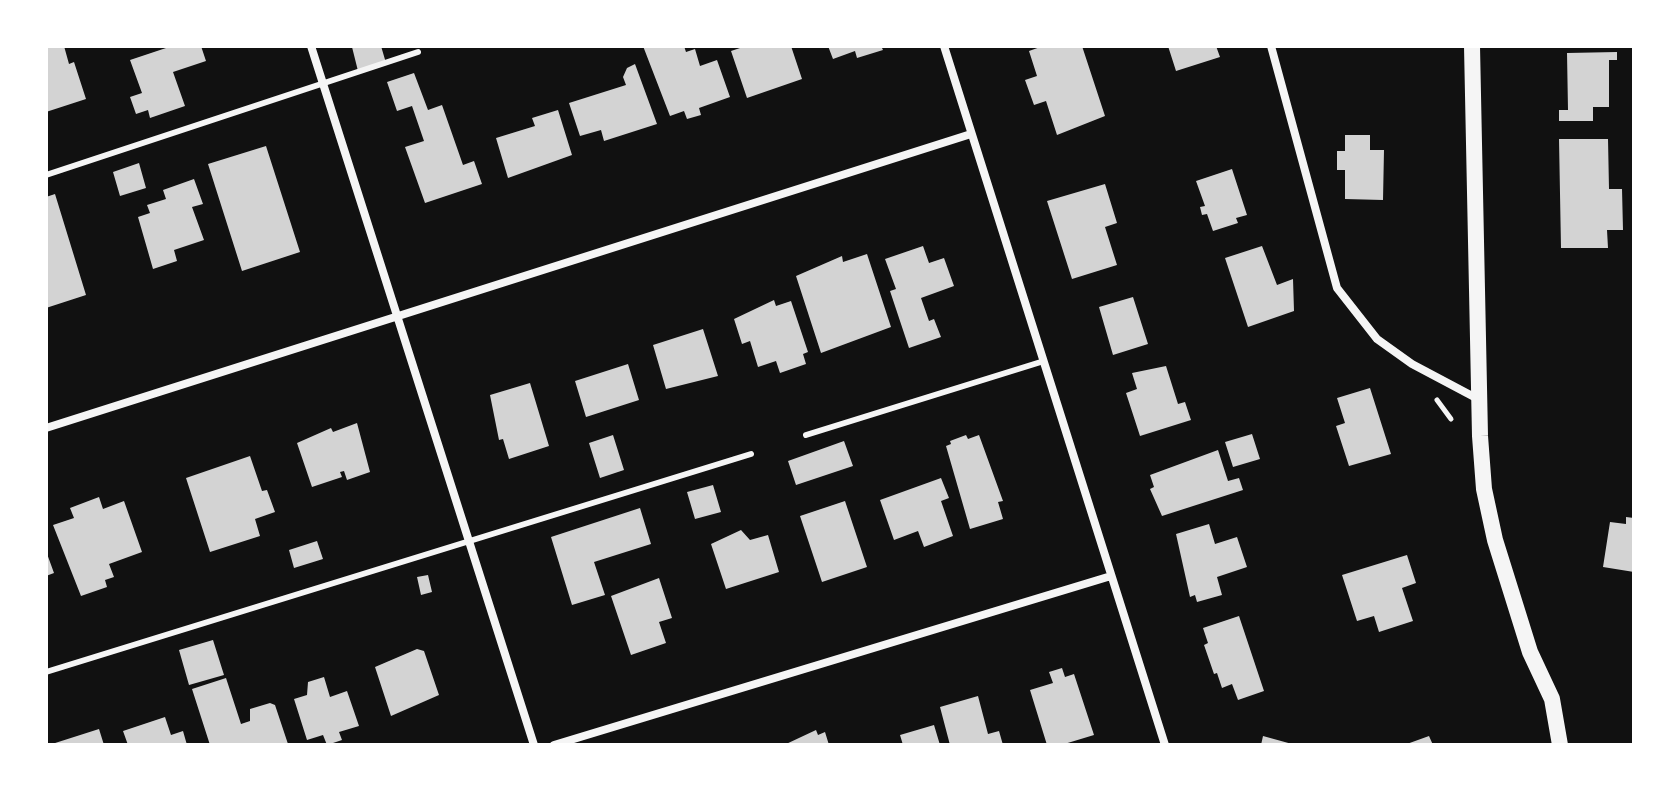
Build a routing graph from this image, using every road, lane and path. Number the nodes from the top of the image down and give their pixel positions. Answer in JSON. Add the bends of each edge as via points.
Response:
{"nodes":[{"id":1,"x":311,"y":46,"type":"edge"},
{"id":2,"x":944,"y":46,"type":"edge"},
{"id":3,"x":1271,"y":46,"type":"edge"},
{"id":4,"x":1472,"y":46,"type":"edge"},
{"id":5,"x":418,"y":52,"type":"dead end"},
{"id":6,"x":323,"y":85,"type":"junction"},
{"id":7,"x":971,"y":134,"type":"junction"},
{"id":8,"x":46,"y":175,"type":"edge"},
{"id":9,"x":397,"y":314,"type":"junction"},
{"id":10,"x":1044,"y":361,"type":"junction"},
{"id":11,"x":1482,"y":401,"type":"junction"},
{"id":12,"x":46,"y":428,"type":"edge"},
{"id":13,"x":806,"y":435,"type":"dead end"},
{"id":14,"x":751,"y":454,"type":"dead end"},
{"id":15,"x":468,"y":538,"type":"junction"},
{"id":16,"x":1111,"y":576,"type":"junction"},
{"id":17,"x":46,"y":672,"type":"edge"},
{"id":18,"x":534,"y":745,"type":"edge"},
{"id":19,"x":554,"y":745,"type":"edge"},
{"id":20,"x":1165,"y":745,"type":"edge"},
{"id":21,"x":1560,"y":745,"type":"edge"}],
"edges":[{"from":1,"to":6,"type":"street"},
{"from":2,"to":7,"type":"street"},
{"from":3,"to":11,"type":"street","via":[[1337,288],[1377,339]]},
{"from":4,"to":11,"type":"main road"},
{"from":5,"to":6,"type":"lane"},
{"from":6,"to":8,"type":"lane"},
{"from":6,"to":9,"type":"street"},
{"from":7,"to":9,"type":"street"},
{"from":7,"to":10,"type":"street"},
{"from":9,"to":12,"type":"street"},
{"from":9,"to":15,"type":"street"},
{"from":10,"to":13,"type":"lane"},
{"from":10,"to":16,"type":"street"},
{"from":11,"to":21,"type":"main road","via":[[1484,489],[1495,540],[1530,652],[1552,699]]},
{"from":14,"to":15,"type":"lane"},
{"from":15,"to":17,"type":"lane"},
{"from":15,"to":18,"type":"street"},
{"from":16,"to":19,"type":"street"},
{"from":16,"to":20,"type":"street"}]}
